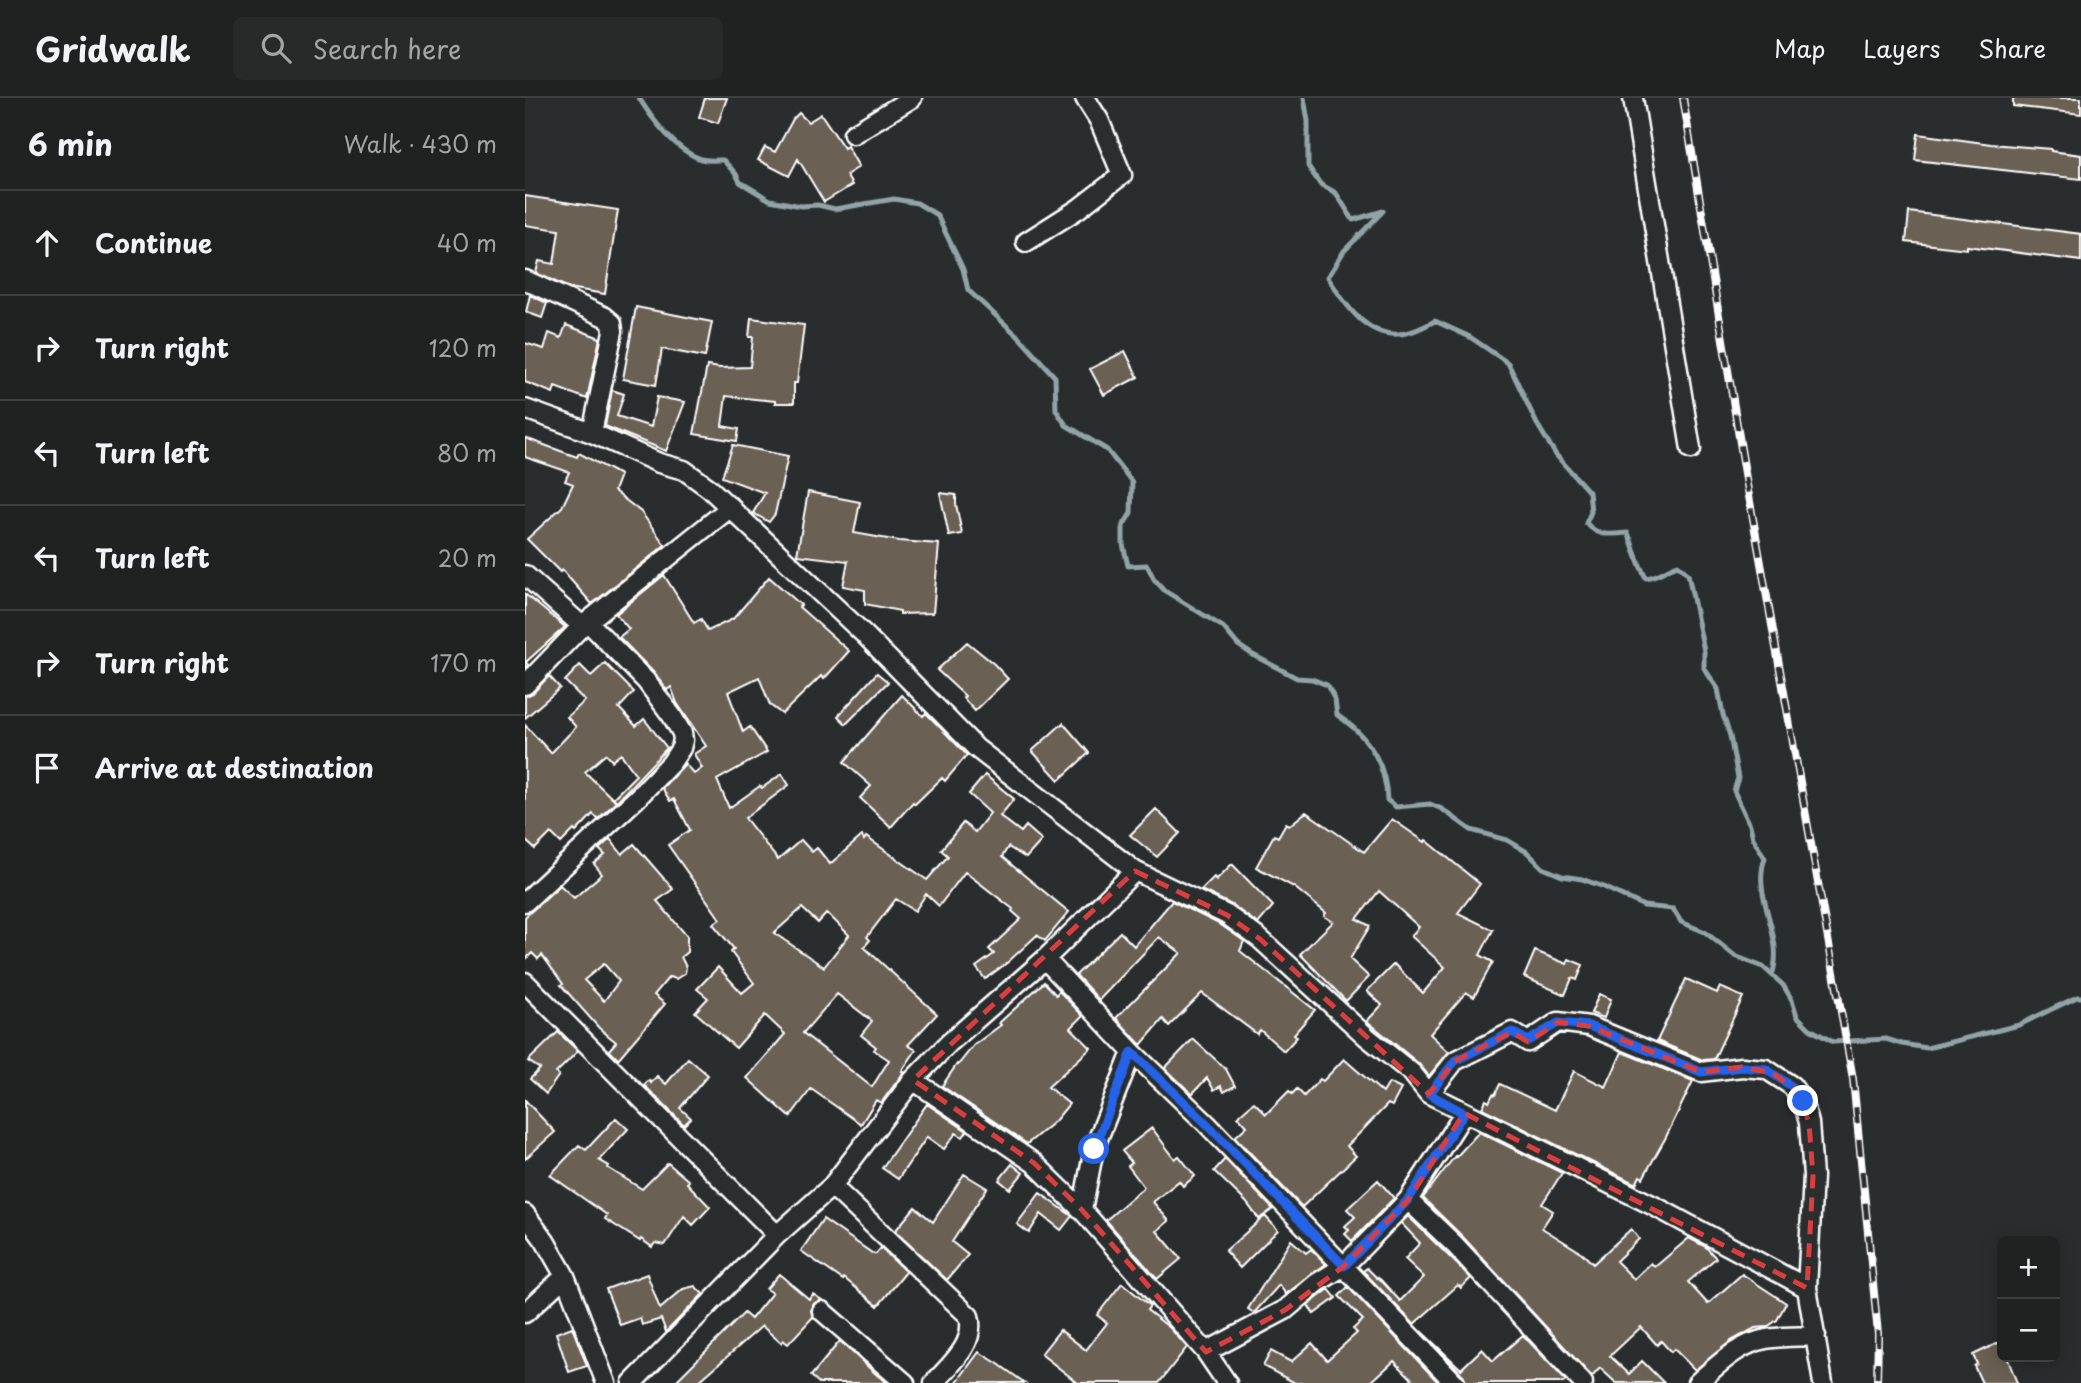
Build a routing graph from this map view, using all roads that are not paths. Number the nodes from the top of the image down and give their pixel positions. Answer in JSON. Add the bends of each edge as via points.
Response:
{"nodes":[{"id":1,"x":912,"y":98,"type":"edge"},
{"id":2,"x":1085,"y":98,"type":"edge"},
{"id":3,"x":1633,"y":98,"type":"edge"},
{"id":4,"x":853,"y":134,"type":"dead end"},
{"id":5,"x":1026,"y":242,"type":"dead end"},
{"id":6,"x":525,"y":280,"type":"edge"},
{"id":7,"x":525,"y":409,"type":"edge"},
{"id":8,"x":591,"y":433,"type":"junction"},
{"id":9,"x":1691,"y":449,"type":"dead end"},
{"id":10,"x":731,"y":507,"type":"junction"},
{"id":11,"x":525,"y":575,"type":"edge"},
{"id":12,"x":585,"y":624,"type":"junction"},
{"id":13,"x":525,"y":685,"type":"edge"},
{"id":14,"x":1135,"y":871,"type":"junction"},
{"id":15,"x":525,"y":902,"type":"edge"},
{"id":16,"x":1045,"y":959,"type":"junction"},
{"id":17,"x":525,"y":982,"type":"edge"},
{"id":18,"x":1132,"y":1052,"type":"junction"},
{"id":19,"x":913,"y":1080,"type":"junction"},
{"id":20,"x":1429,"y":1094,"type":"junction"},
{"id":21,"x":1464,"y":1113,"type":"junction"},
{"id":22,"x":832,"y":1186,"type":"junction"},
{"id":23,"x":1408,"y":1200,"type":"junction"},
{"id":24,"x":1082,"y":1210,"type":"junction"},
{"id":25,"x":525,"y":1214,"type":"edge"},
{"id":26,"x":777,"y":1235,"type":"junction"},
{"id":27,"x":1344,"y":1266,"type":"junction"},
{"id":28,"x":565,"y":1276,"type":"junction"},
{"id":29,"x":1807,"y":1288,"type":"junction"},
{"id":30,"x":822,"y":1311,"type":"dead end"},
{"id":31,"x":525,"y":1313,"type":"edge"},
{"id":32,"x":1816,"y":1336,"type":"junction"},
{"id":33,"x":1206,"y":1352,"type":"junction"},
{"id":34,"x":606,"y":1383,"type":"edge"},
{"id":35,"x":632,"y":1383,"type":"edge"},
{"id":36,"x":905,"y":1383,"type":"edge"},
{"id":37,"x":934,"y":1383,"type":"edge"},
{"id":38,"x":1227,"y":1383,"type":"edge"},
{"id":39,"x":1455,"y":1383,"type":"edge"},
{"id":40,"x":1583,"y":1383,"type":"edge"},
{"id":41,"x":1697,"y":1383,"type":"edge"},
{"id":42,"x":1823,"y":1383,"type":"edge"}],
"edges":[{"from":1,"to":4,"type":"street"},
{"from":2,"to":5,"type":"street","via":[[1122,175]]},
{"from":3,"to":9,"type":"street"},
{"from":6,"to":8,"type":"street","via":[[611,323]]},
{"from":7,"to":8,"type":"street"},
{"from":8,"to":10,"type":"street","via":[[684,470]]},
{"from":10,"to":12,"type":"street"},
{"from":10,"to":14,"type":"street","via":[[977,748]]},
{"from":11,"to":12,"type":"street"},
{"from":12,"to":13,"type":"street"},
{"from":12,"to":15,"type":"street","via":[[646,681],[683,740],[671,763],[637,799]]},
{"from":14,"to":16,"type":"street"},
{"from":14,"to":20,"type":"street","via":[[1227,915],[1260,939],[1412,1073]]},
{"from":16,"to":18,"type":"street"},
{"from":16,"to":19,"type":"street"},
{"from":17,"to":26,"type":"street"},
{"from":18,"to":24,"type":"street","via":[[1094,1149]]},
{"from":18,"to":27,"type":"street"},
{"from":19,"to":22,"type":"street"},
{"from":19,"to":24,"type":"street","via":[[1034,1163]]},
{"from":20,"to":21,"type":"street"},
{"from":20,"to":29,"type":"street","via":[[1455,1061],[1512,1032],[1528,1041],[1558,1023],[1589,1026],[1701,1072],[1766,1069],[1798,1093],[1809,1124],[1813,1176]]},
{"from":21,"to":23,"type":"street"},
{"from":21,"to":29,"type":"street","via":[[1656,1207]]},
{"from":22,"to":26,"type":"street"},
{"from":22,"to":37,"type":"street","via":[[969,1316],[967,1343]]},
{"from":23,"to":27,"type":"street"},
{"from":23,"to":40,"type":"street"},
{"from":24,"to":33,"type":"street"},
{"from":25,"to":28,"type":"street"},
{"from":26,"to":35,"type":"street"},
{"from":27,"to":33,"type":"street","via":[[1285,1310]]},
{"from":27,"to":39,"type":"street"},
{"from":28,"to":31,"type":"street"},
{"from":28,"to":34,"type":"street"},
{"from":29,"to":32,"type":"street"},
{"from":30,"to":36,"type":"street"},
{"from":32,"to":41,"type":"street","via":[[1748,1344]]},
{"from":32,"to":42,"type":"street"},
{"from":33,"to":38,"type":"street"}]}
